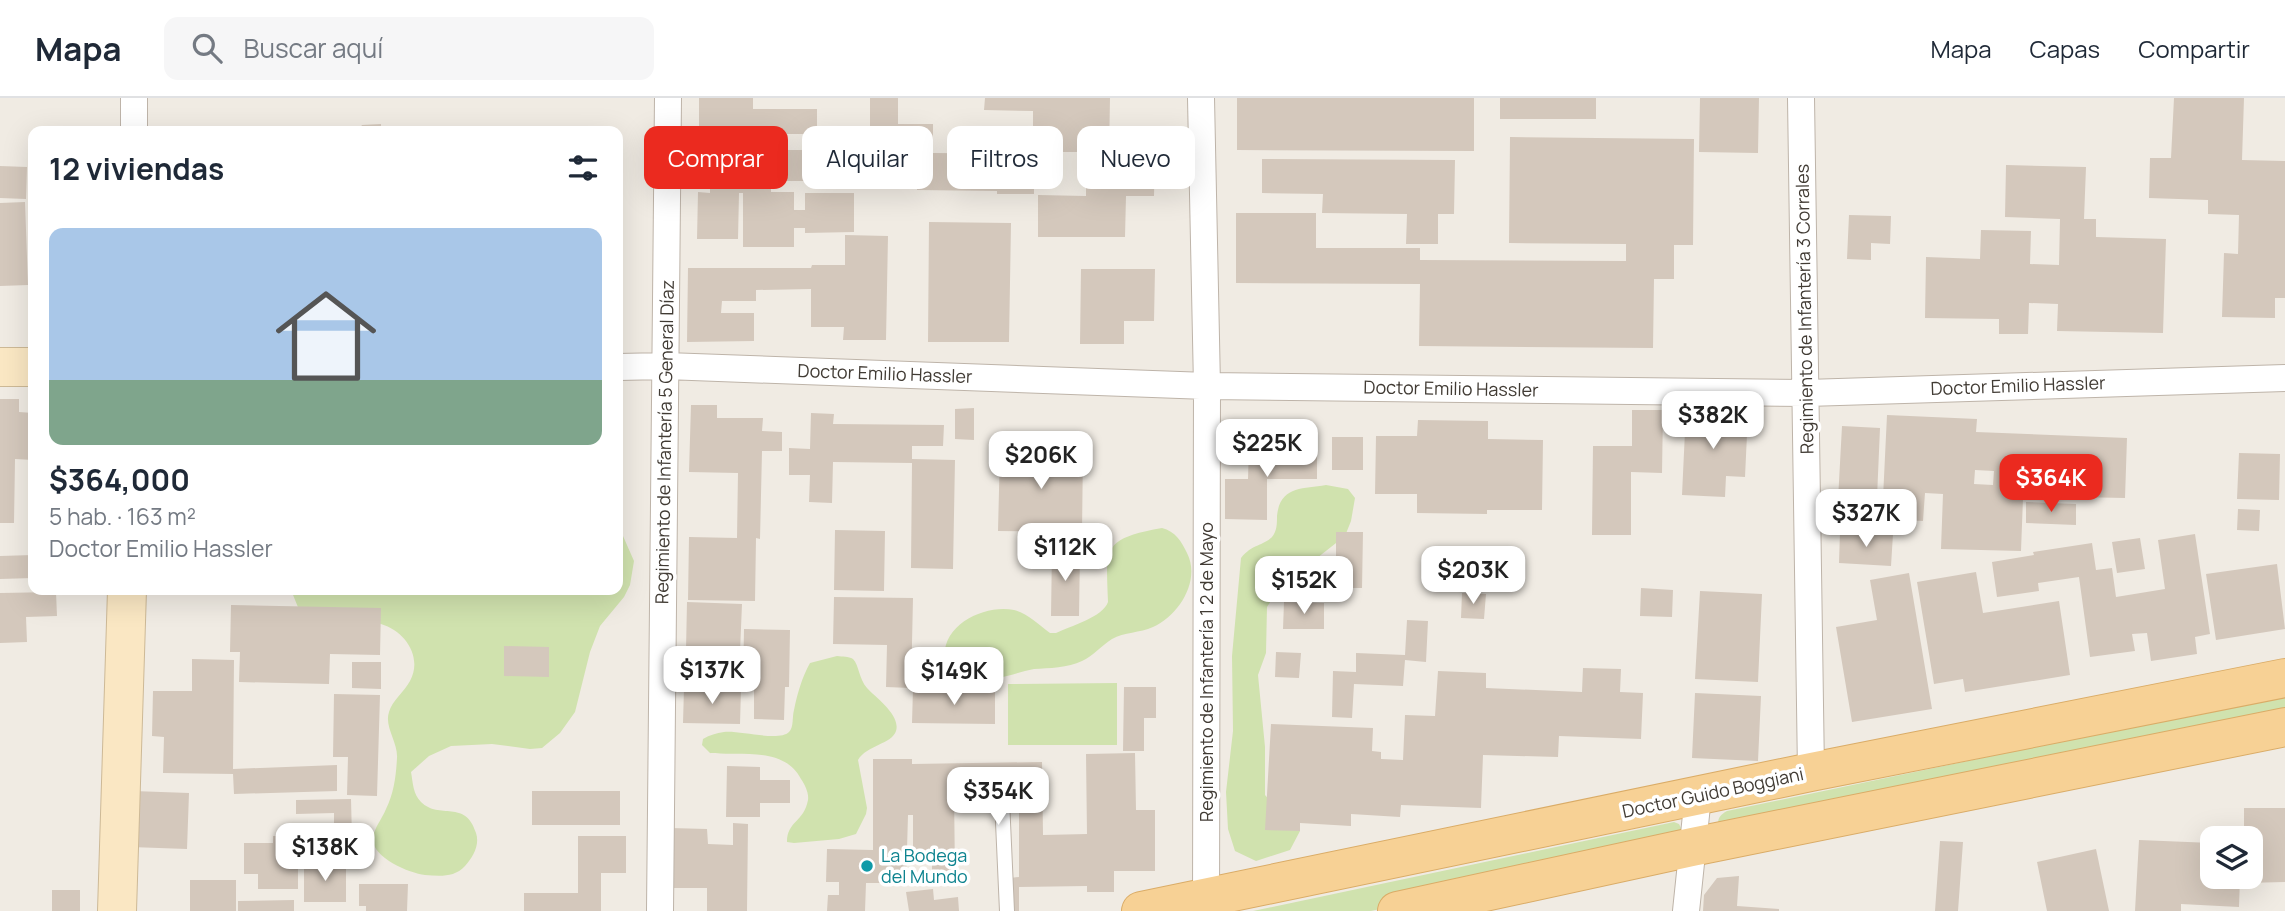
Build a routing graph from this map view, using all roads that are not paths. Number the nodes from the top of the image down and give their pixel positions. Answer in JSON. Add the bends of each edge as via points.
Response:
{"nodes":[{"id":1,"x":134,"y":98,"type":"edge"},
{"id":2,"x":668,"y":98,"type":"edge"},
{"id":3,"x":1201,"y":98,"type":"edge"},
{"id":4,"x":1801,"y":98,"type":"edge"},
{"id":5,"x":134,"y":126,"type":"edge"},
{"id":6,"x":623,"y":366,"type":"edge"},
{"id":7,"x":666,"y":366,"type":"junction"},
{"id":8,"x":0,"y":367,"type":"edge"},
{"id":9,"x":28,"y":367,"type":"edge"},
{"id":10,"x":2285,"y":379,"type":"edge"},
{"id":11,"x":1207,"y":386,"type":"junction"},
{"id":12,"x":1807,"y":393,"type":"junction"},
{"id":13,"x":127,"y":595,"type":"edge"},
{"id":14,"x":2285,"y":678,"type":"edge"},
{"id":15,"x":2285,"y":727,"type":"edge"},
{"id":16,"x":1811,"y":772,"type":"junction"},
{"id":17,"x":1698,"y":796,"type":"junction"},
{"id":18,"x":1002,"y":800,"type":"dead end"},
{"id":19,"x":1692,"y":847,"type":"junction"},
{"id":20,"x":1206,"y":904,"type":"edge"},
{"id":21,"x":117,"y":911,"type":"edge"},
{"id":22,"x":660,"y":911,"type":"edge"},
{"id":23,"x":1007,"y":911,"type":"edge"},
{"id":24,"x":1141,"y":911,"type":"edge"},
{"id":25,"x":1396,"y":911,"type":"edge"},
{"id":26,"x":1686,"y":911,"type":"edge"}],
"edges":[{"from":1,"to":5,"type":"street"},
{"from":2,"to":7,"type":"street","name":"Regimiento de Infantería 5 General Díaz"},
{"from":3,"to":11,"type":"street","name":"Regimiento de Infantería 1 2 de Mayo"},
{"from":4,"to":12,"type":"street","name":"Regimiento de Infantería 3 Corrales"},
{"from":6,"to":7,"type":"street","name":"Doctor Emilio Hassler"},
{"from":7,"to":11,"type":"street","name":"Doctor Emilio Hassler"},
{"from":7,"to":22,"type":"street","name":"Regimiento de Infantería 5 General Díaz"},
{"from":8,"to":9,"type":"street"},
{"from":10,"to":12,"type":"street","name":"Doctor Emilio Hassler"},
{"from":11,"to":12,"type":"street","name":"Doctor Emilio Hassler"},
{"from":11,"to":20,"type":"street","name":"Regimiento de Infantería 1 2 de Mayo"},
{"from":12,"to":16,"type":"street","name":"Regimiento de Infantería 3 Corrales"},
{"from":13,"to":21,"type":"street"},
{"from":14,"to":16,"type":"main road","name":"Doctor Guido Boggiani"},
{"from":15,"to":19,"type":"main road"},
{"from":16,"to":17,"type":"main road","name":"Doctor Guido Boggiani"},
{"from":17,"to":19,"type":"street"},
{"from":17,"to":20,"type":"main road","name":"Doctor Guido Boggiani"},
{"from":18,"to":23,"type":"lane"},
{"from":19,"to":25,"type":"main road"},
{"from":19,"to":26,"type":"street"},
{"from":20,"to":24,"type":"main road","name":"Doctor Guido Boggiani"}]}
